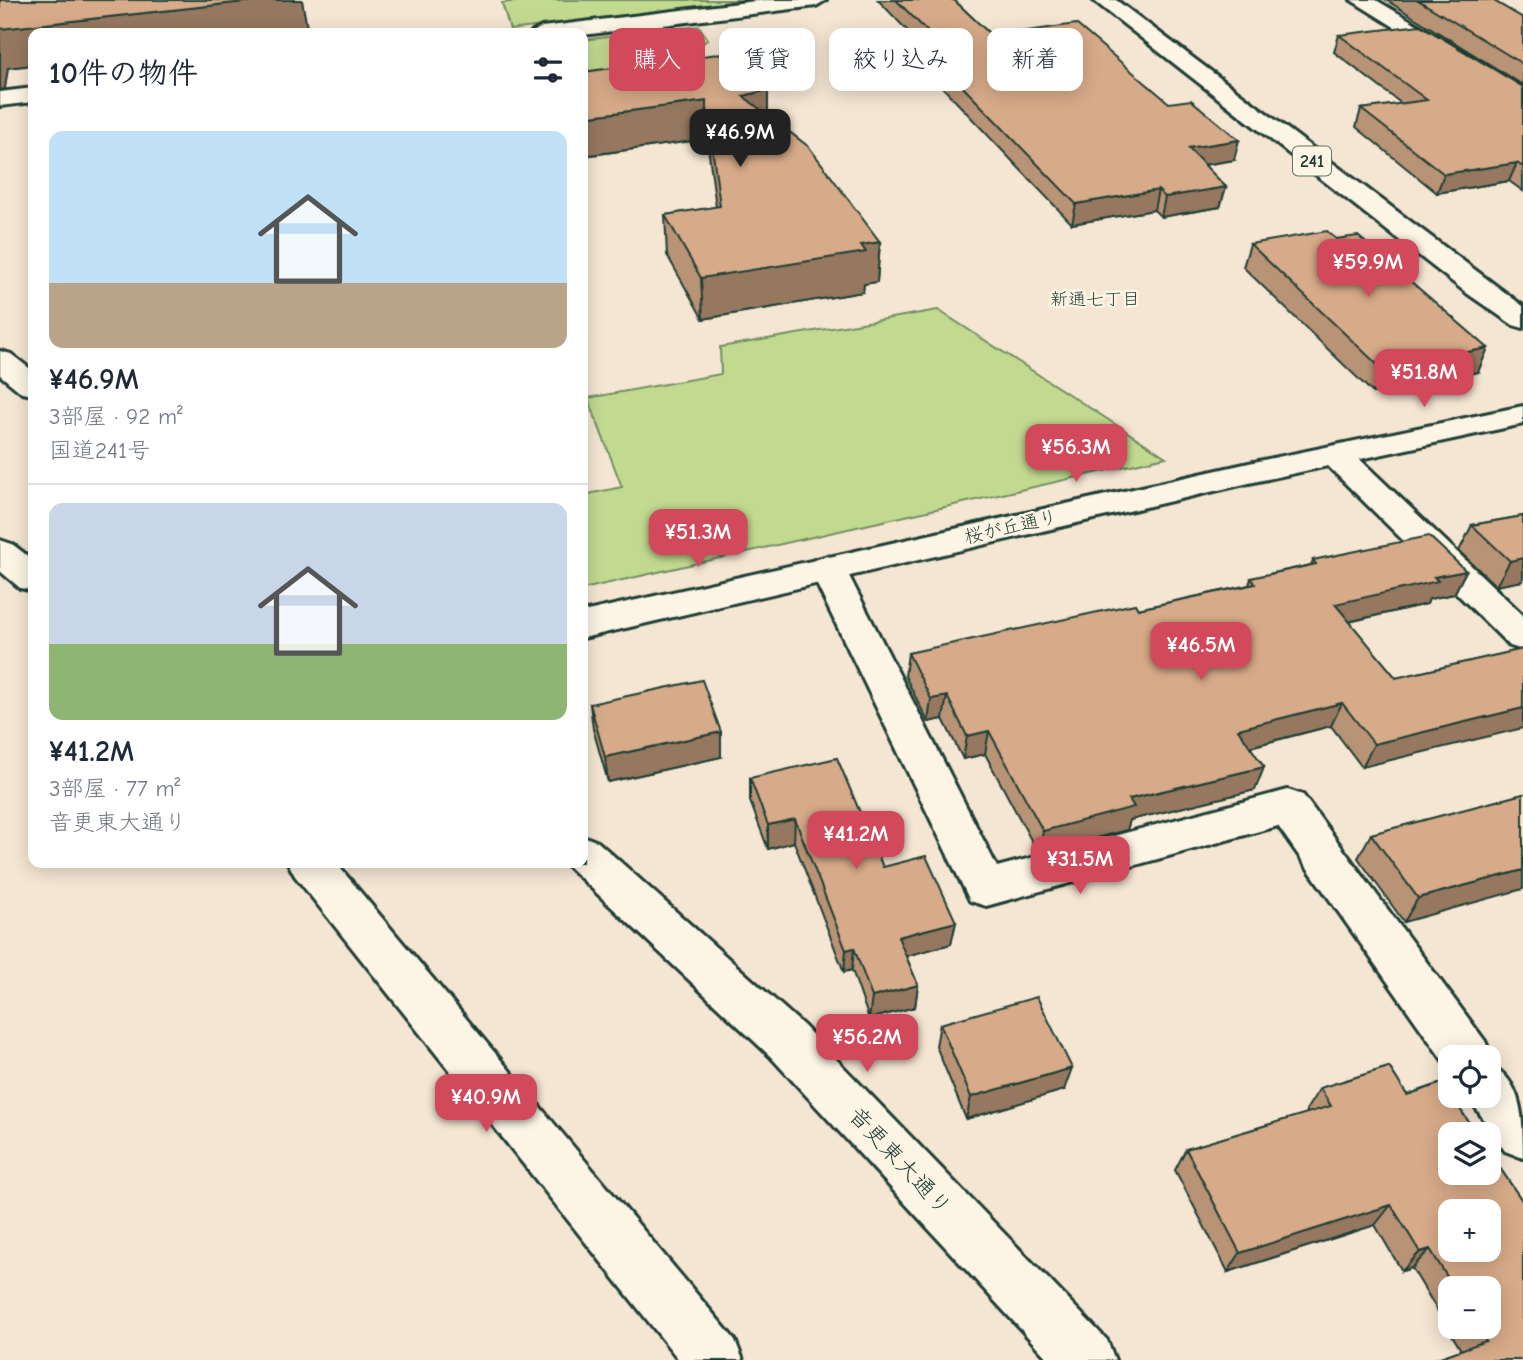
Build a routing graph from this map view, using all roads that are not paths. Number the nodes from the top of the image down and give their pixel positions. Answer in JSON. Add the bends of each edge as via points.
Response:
{"nodes":[{"id":1,"x":816,"y":0,"type":"edge"},
{"id":2,"x":1103,"y":0,"type":"edge"},
{"id":3,"x":1361,"y":0,"type":"edge"},
{"id":4,"x":584,"y":28,"type":"edge"},
{"id":5,"x":28,"y":96,"type":"edge"},
{"id":6,"x":1523,"y":97,"type":"edge"},
{"id":7,"x":0,"y":99,"type":"edge"},
{"id":8,"x":1523,"y":319,"type":"edge"},
{"id":9,"x":0,"y":360,"type":"edge"},
{"id":10,"x":28,"y":382,"type":"edge"},
{"id":11,"x":1523,"y":415,"type":"edge"},
{"id":12,"x":1337,"y":456,"type":"junction"},
{"id":13,"x":0,"y":552,"type":"edge"},
{"id":14,"x":827,"y":569,"type":"junction"},
{"id":15,"x":28,"y":575,"type":"edge"},
{"id":16,"x":588,"y":624,"type":"edge"},
{"id":17,"x":1523,"y":636,"type":"edge"},
{"id":18,"x":588,"y":859,"type":"edge"},
{"id":19,"x":314,"y":868,"type":"edge"},
{"id":20,"x":1459,"y":1045,"type":"edge"},
{"id":21,"x":1501,"y":1104,"type":"edge"},
{"id":22,"x":1523,"y":1134,"type":"edge"},
{"id":23,"x":715,"y":1360,"type":"edge"},
{"id":24,"x":1087,"y":1360,"type":"edge"}],
"edges":[{"from":1,"to":4,"type":"main road"},
{"from":2,"to":8,"type":"main road","number":"241"},
{"from":3,"to":6,"type":"main road"},
{"from":5,"to":7,"type":"main road"},
{"from":9,"to":10,"type":"main road"},
{"from":11,"to":12,"type":"main road","name":"桜が丘通り"},
{"from":12,"to":14,"type":"main road","name":"桜が丘通り"},
{"from":12,"to":17,"type":"main road"},
{"from":13,"to":15,"type":"main road"},
{"from":14,"to":16,"type":"main road","name":"桜が丘通り"},
{"from":14,"to":20,"type":"main road","via":[[986,888],[1288,807]]},
{"from":18,"to":24,"type":"main road","name":"音更東大通り","via":[[788,1041]]},
{"from":19,"to":23,"type":"main road"},
{"from":21,"to":22,"type":"main road"}]}
